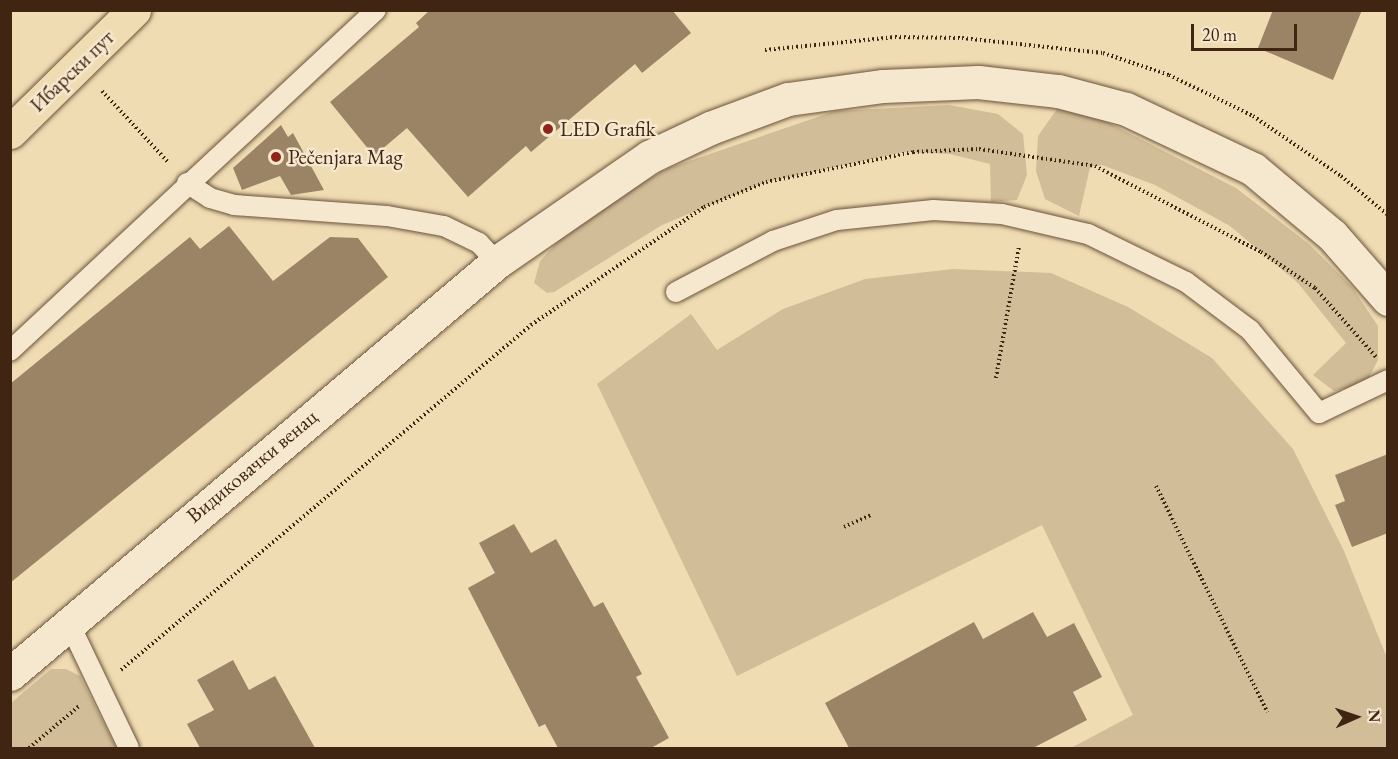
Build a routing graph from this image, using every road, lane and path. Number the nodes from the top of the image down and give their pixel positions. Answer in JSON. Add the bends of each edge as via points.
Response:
{"nodes":[{"id":1,"x":134,"y":10,"type":"edge"},
{"id":2,"x":376,"y":10,"type":"edge"},
{"id":3,"x":78,"y":65,"type":"junction"},
{"id":4,"x":10,"y":132,"type":"edge"},
{"id":5,"x":187,"y":183,"type":"junction"},
{"id":6,"x":1024,"y":218,"type":"junction"},
{"id":7,"x":497,"y":262,"type":"junction"},
{"id":8,"x":676,"y":292,"type":"dead end"},
{"id":9,"x":1388,"y":299,"type":"edge"},
{"id":10,"x":531,"y":325,"type":"dead end"},
{"id":11,"x":10,"y":351,"type":"edge"},
{"id":12,"x":996,"y":378,"type":"dead end"},
{"id":13,"x":1388,"y":380,"type":"edge"},
{"id":14,"x":1156,"y":486,"type":"dead end"},
{"id":15,"x":871,"y":515,"type":"dead end"},
{"id":16,"x":844,"y":527,"type":"dead end"},
{"id":17,"x":70,"y":625,"type":"junction"},
{"id":18,"x":10,"y":674,"type":"edge"},
{"id":19,"x":100,"y":688,"type":"junction"},
{"id":20,"x":1267,"y":712,"type":"dead end"},
{"id":21,"x":29,"y":748,"type":"edge"},
{"id":22,"x":129,"y":748,"type":"edge"}],
"edges":[{"from":1,"to":3,"type":"main road","name":"Ибарски пут"},
{"from":2,"to":5,"type":"lane"},
{"from":3,"to":4,"type":"main road","name":"Ибарски пут"},
{"from":3,"to":5,"type":"path"},
{"from":5,"to":7,"type":"lane","via":[[210,198],[234,205],[387,216],[444,226],[479,243]]},
{"from":5,"to":11,"type":"lane"},
{"from":6,"to":8,"type":"lane","via":[[933,210],[837,220],[773,241]]},
{"from":6,"to":12,"type":"path"},
{"from":6,"to":13,"type":"lane","via":[[1088,234],[1186,282],[1250,330],[1319,413]]},
{"from":7,"to":9,"type":"street","name":"Видиковачки венац","via":[[649,157],[753,111],[831,92],[978,82],[1058,91],[1115,106],[1211,146],[1295,201]]},
{"from":7,"to":17,"type":"street","name":"Видиковачки венац","via":[[215,496]]},
{"from":10,"to":19,"type":"path"},
{"from":14,"to":20,"type":"path"},
{"from":15,"to":16,"type":"path"},
{"from":17,"to":18,"type":"street","name":"Видиковачки венац"},
{"from":17,"to":19,"type":"lane"},
{"from":19,"to":21,"type":"path"},
{"from":19,"to":22,"type":"lane"}]}
